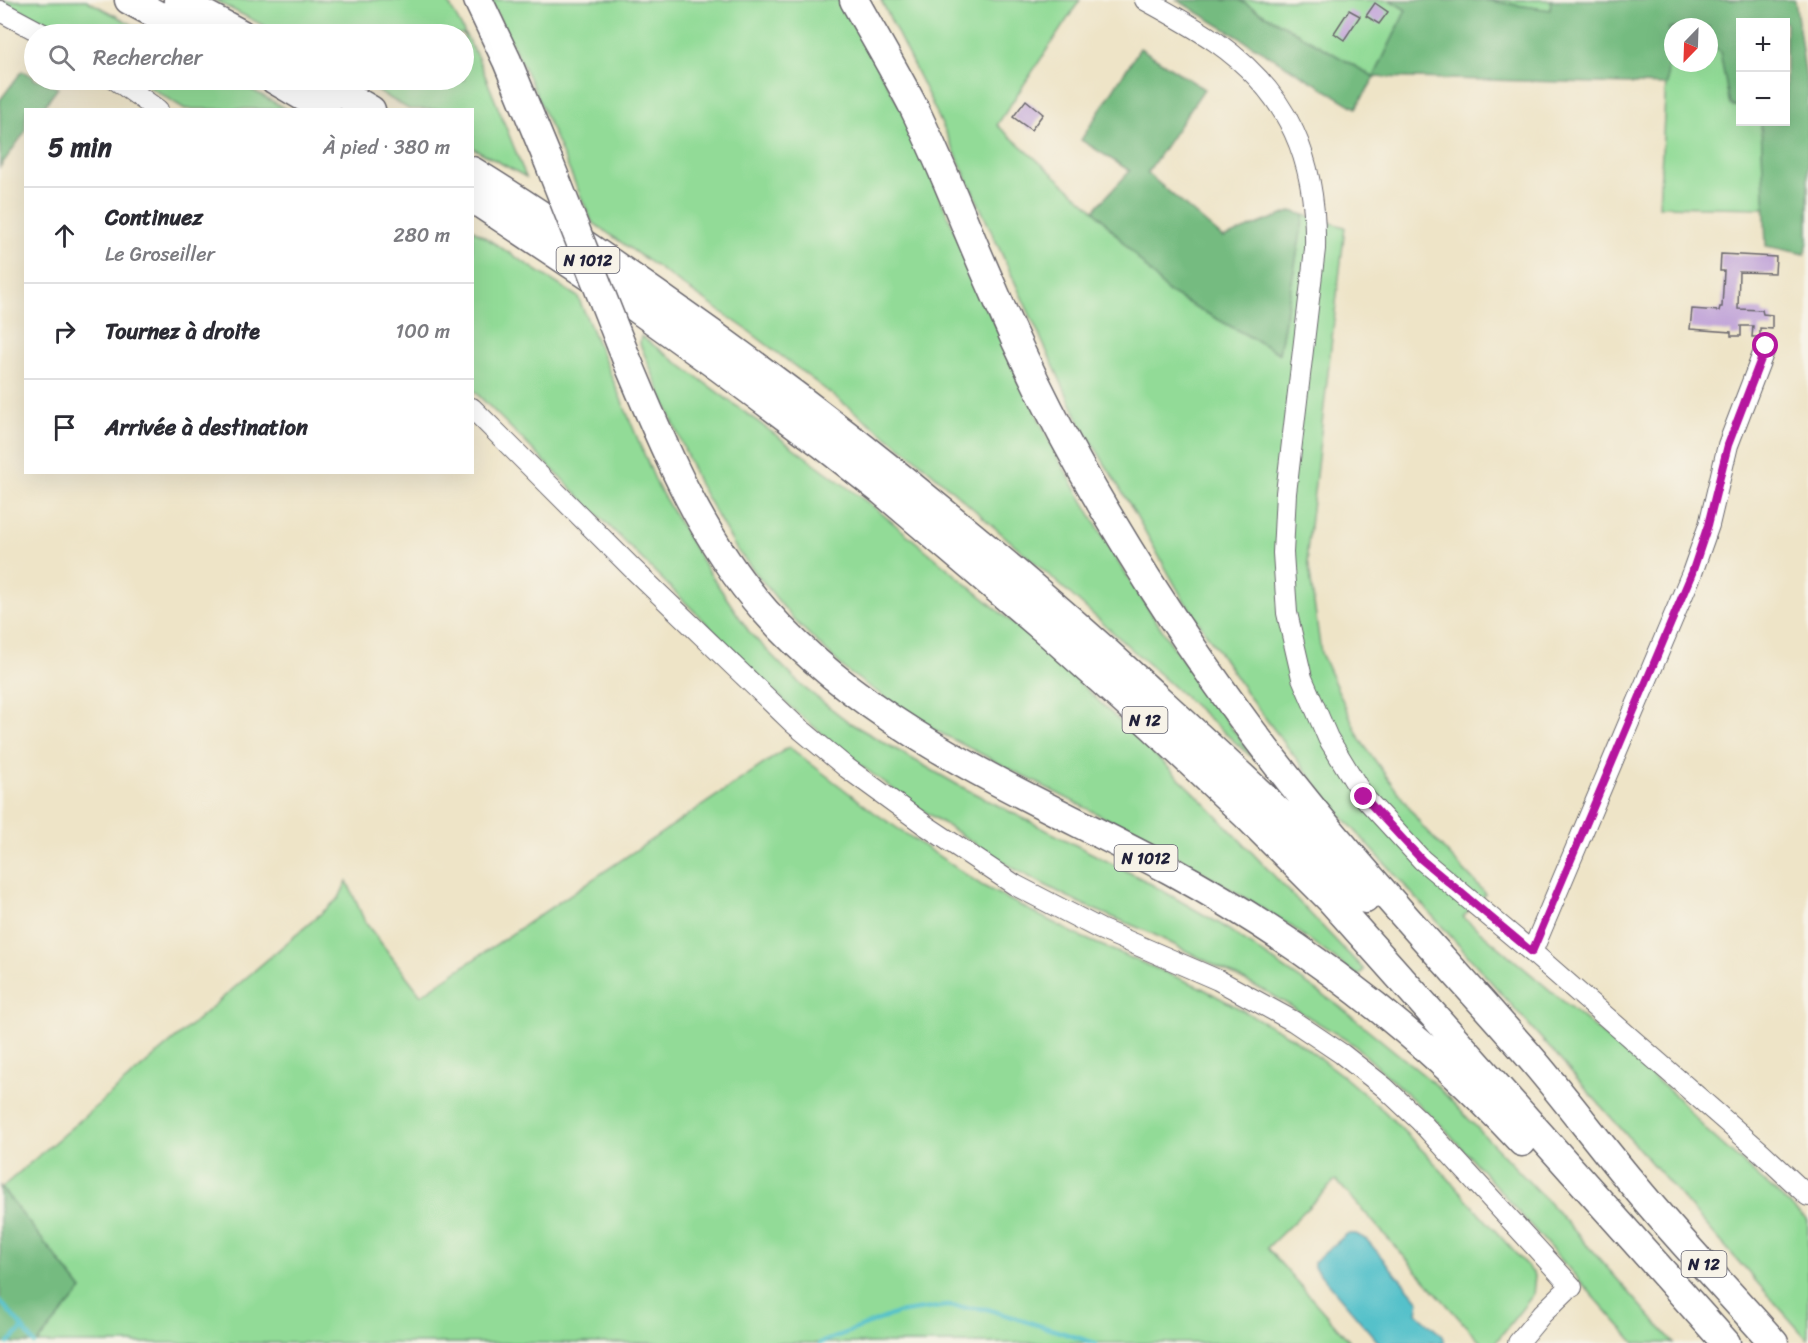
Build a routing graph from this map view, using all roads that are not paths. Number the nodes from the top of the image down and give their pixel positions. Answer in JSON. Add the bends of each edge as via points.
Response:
{"nodes":[{"id":1,"x":129,"y":0,"type":"edge"},
{"id":2,"x":177,"y":0,"type":"edge"},
{"id":3,"x":478,"y":0,"type":"edge"},
{"id":4,"x":854,"y":0,"type":"edge"},
{"id":5,"x":1145,"y":0,"type":"edge"},
{"id":6,"x":0,"y":12,"type":"edge"},
{"id":7,"x":24,"y":24,"type":"edge"},
{"id":8,"x":175,"y":24,"type":"edge"},
{"id":9,"x":222,"y":24,"type":"edge"},
{"id":10,"x":130,"y":90,"type":"edge"},
{"id":11,"x":291,"y":90,"type":"edge"},
{"id":12,"x":337,"y":90,"type":"edge"},
{"id":13,"x":155,"y":108,"type":"edge"},
{"id":14,"x":323,"y":108,"type":"edge"},
{"id":15,"x":368,"y":108,"type":"edge"},
{"id":16,"x":474,"y":172,"type":"edge"},
{"id":17,"x":474,"y":199,"type":"edge"},
{"id":18,"x":1766,"y":346,"type":"dead end"},
{"id":19,"x":474,"y":410,"type":"edge"},
{"id":20,"x":1532,"y":952,"type":"junction"},
{"id":21,"x":1633,"y":1185,"type":"junction"},
{"id":22,"x":1808,"y":1196,"type":"edge"},
{"id":23,"x":1518,"y":1343,"type":"edge"},
{"id":24,"x":1704,"y":1343,"type":"edge"},
{"id":25,"x":1726,"y":1343,"type":"edge"},
{"id":26,"x":1774,"y":1343,"type":"edge"}],
"edges":[{"from":1,"to":8,"type":"highway"},
{"from":2,"to":9,"type":"highway"},
{"from":3,"to":24,"type":"highway","number":"N 1012","bridge":true,"via":[[507,61],[671,462],[715,542],[763,609],[805,653],[891,720],[973,769],[1222,900],[1369,1000],[1505,1124]]},
{"from":4,"to":21,"type":"highway","via":[[914,108],[1048,406],[1108,516],[1172,619],[1307,803],[1536,1064]]},
{"from":5,"to":20,"type":"street","via":[[1215,41],[1253,74],[1292,126],[1308,173],[1314,200],[1315,249],[1286,493],[1283,553],[1287,613],[1302,678],[1328,738],[1364,797],[1422,860]]},
{"from":6,"to":7,"type":"street"},
{"from":10,"to":13,"type":"street"},
{"from":11,"to":14,"type":"highway"},
{"from":12,"to":15,"type":"highway"},
{"from":16,"to":21,"type":"highway","number":"N 12","via":[[724,341],[897,474],[1065,614],[1350,883],[1543,1097]]},
{"from":17,"to":25,"type":"highway","number":"N 12","via":[[621,297],[813,437],[1051,634],[1152,726],[1329,898]]},
{"from":18,"to":20,"type":"street","via":[[1728,445],[1692,573]]},
{"from":19,"to":23,"type":"street","via":[[793,723],[847,768],[1015,885],[1100,929],[1218,980],[1293,1021],[1384,1087],[1420,1121],[1571,1287]]},
{"from":20,"to":22,"type":"street"},
{"from":21,"to":26,"type":"highway","number":"N 12"}]}
